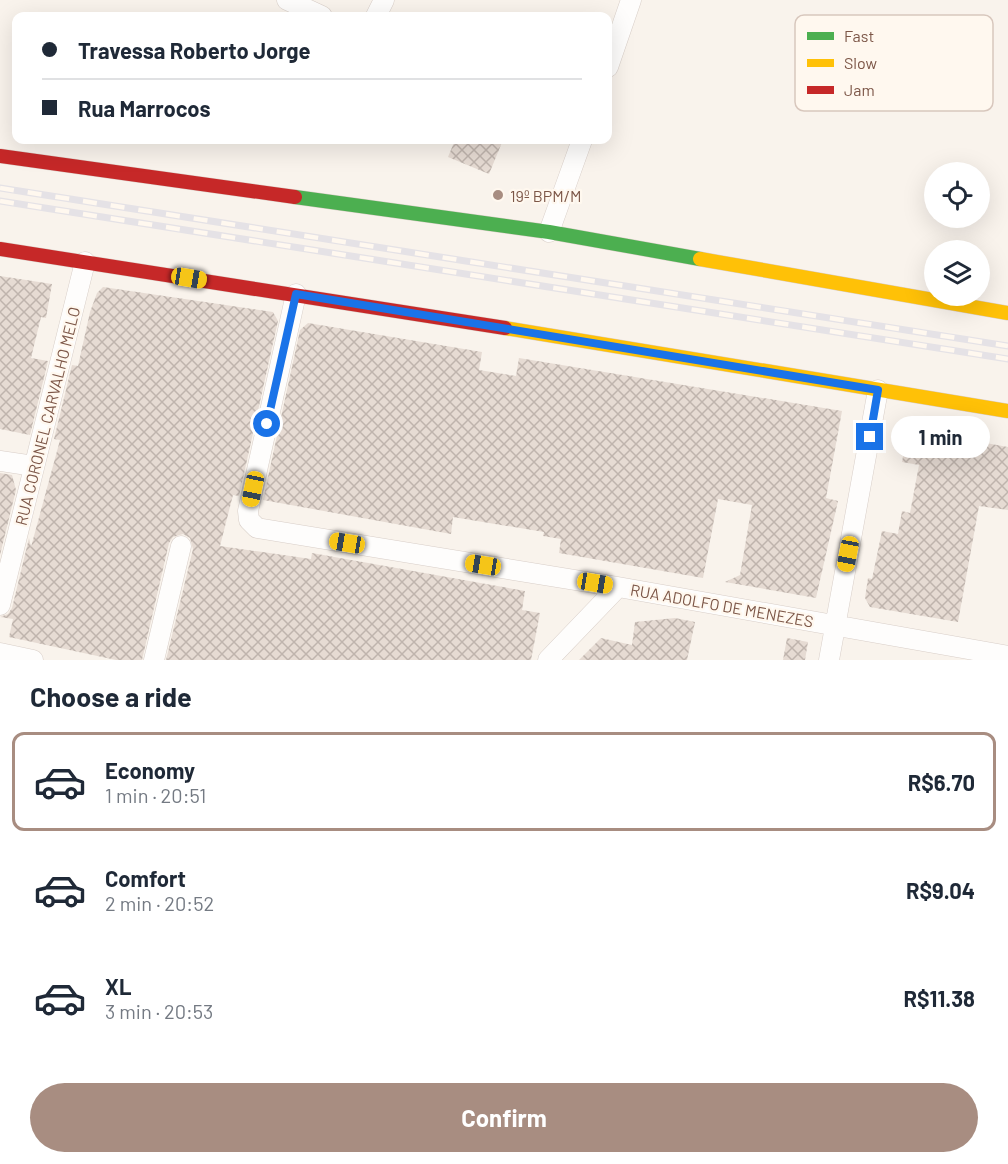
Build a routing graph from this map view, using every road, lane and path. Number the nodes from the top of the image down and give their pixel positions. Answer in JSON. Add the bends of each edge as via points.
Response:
{"nodes":[{"id":1,"x":287,"y":0,"type":"edge"},
{"id":2,"x":631,"y":0,"type":"edge"},
{"id":3,"x":313,"y":12,"type":"edge"},
{"id":4,"x":612,"y":55,"type":"edge"},
{"id":5,"x":581,"y":144,"type":"edge"},
{"id":6,"x":0,"y":156,"type":"edge"},
{"id":7,"x":549,"y":232,"type":"junction"},
{"id":8,"x":0,"y":249,"type":"edge"},
{"id":9,"x":85,"y":262,"type":"junction"},
{"id":10,"x":296,"y":294,"type":"junction"},
{"id":11,"x":1008,"y":313,"type":"edge"},
{"id":12,"x":878,"y":390,"type":"junction"},
{"id":13,"x":1008,"y":411,"type":"edge"},
{"id":14,"x":0,"y":461,"type":"edge"},
{"id":15,"x":34,"y":466,"type":"junction"},
{"id":16,"x":181,"y":546,"type":"dead end"},
{"id":17,"x":618,"y":587,"type":"junction"},
{"id":18,"x":0,"y":605,"type":"edge"},
{"id":19,"x":835,"y":625,"type":"junction"},
{"id":20,"x":0,"y":653,"type":"edge"},
{"id":21,"x":1008,"y":656,"type":"edge"},
{"id":22,"x":33,"y":660,"type":"edge"},
{"id":23,"x":154,"y":660,"type":"edge"},
{"id":24,"x":548,"y":660,"type":"edge"},
{"id":25,"x":829,"y":660,"type":"edge"}],
"edges":[{"from":1,"to":3,"type":"street"},
{"from":2,"to":4,"type":"street"},
{"from":5,"to":7,"type":"street"},
{"from":6,"to":7,"type":"main road"},
{"from":7,"to":11,"type":"main road"},
{"from":8,"to":9,"type":"main road"},
{"from":9,"to":10,"type":"main road"},
{"from":9,"to":15,"type":"street","name":"RUA CORONEL CARVALHO MELO"},
{"from":10,"to":12,"type":"main road"},
{"from":10,"to":17,"type":"street","name":"RUA ADOLFO DE MENEZES","via":[[248,511],[249,520],[257,528]]},
{"from":12,"to":13,"type":"main road"},
{"from":12,"to":19,"type":"street"},
{"from":14,"to":15,"type":"street"},
{"from":15,"to":18,"type":"street","name":"RUA CORONEL CARVALHO MELO"},
{"from":16,"to":23,"type":"street"},
{"from":17,"to":19,"type":"street","name":"RUA ADOLFO DE MENEZES"},
{"from":17,"to":24,"type":"street"},
{"from":19,"to":21,"type":"street","name":"RUA ADOLFO DE MENEZES"},
{"from":19,"to":25,"type":"street"},
{"from":20,"to":22,"type":"street"}]}
